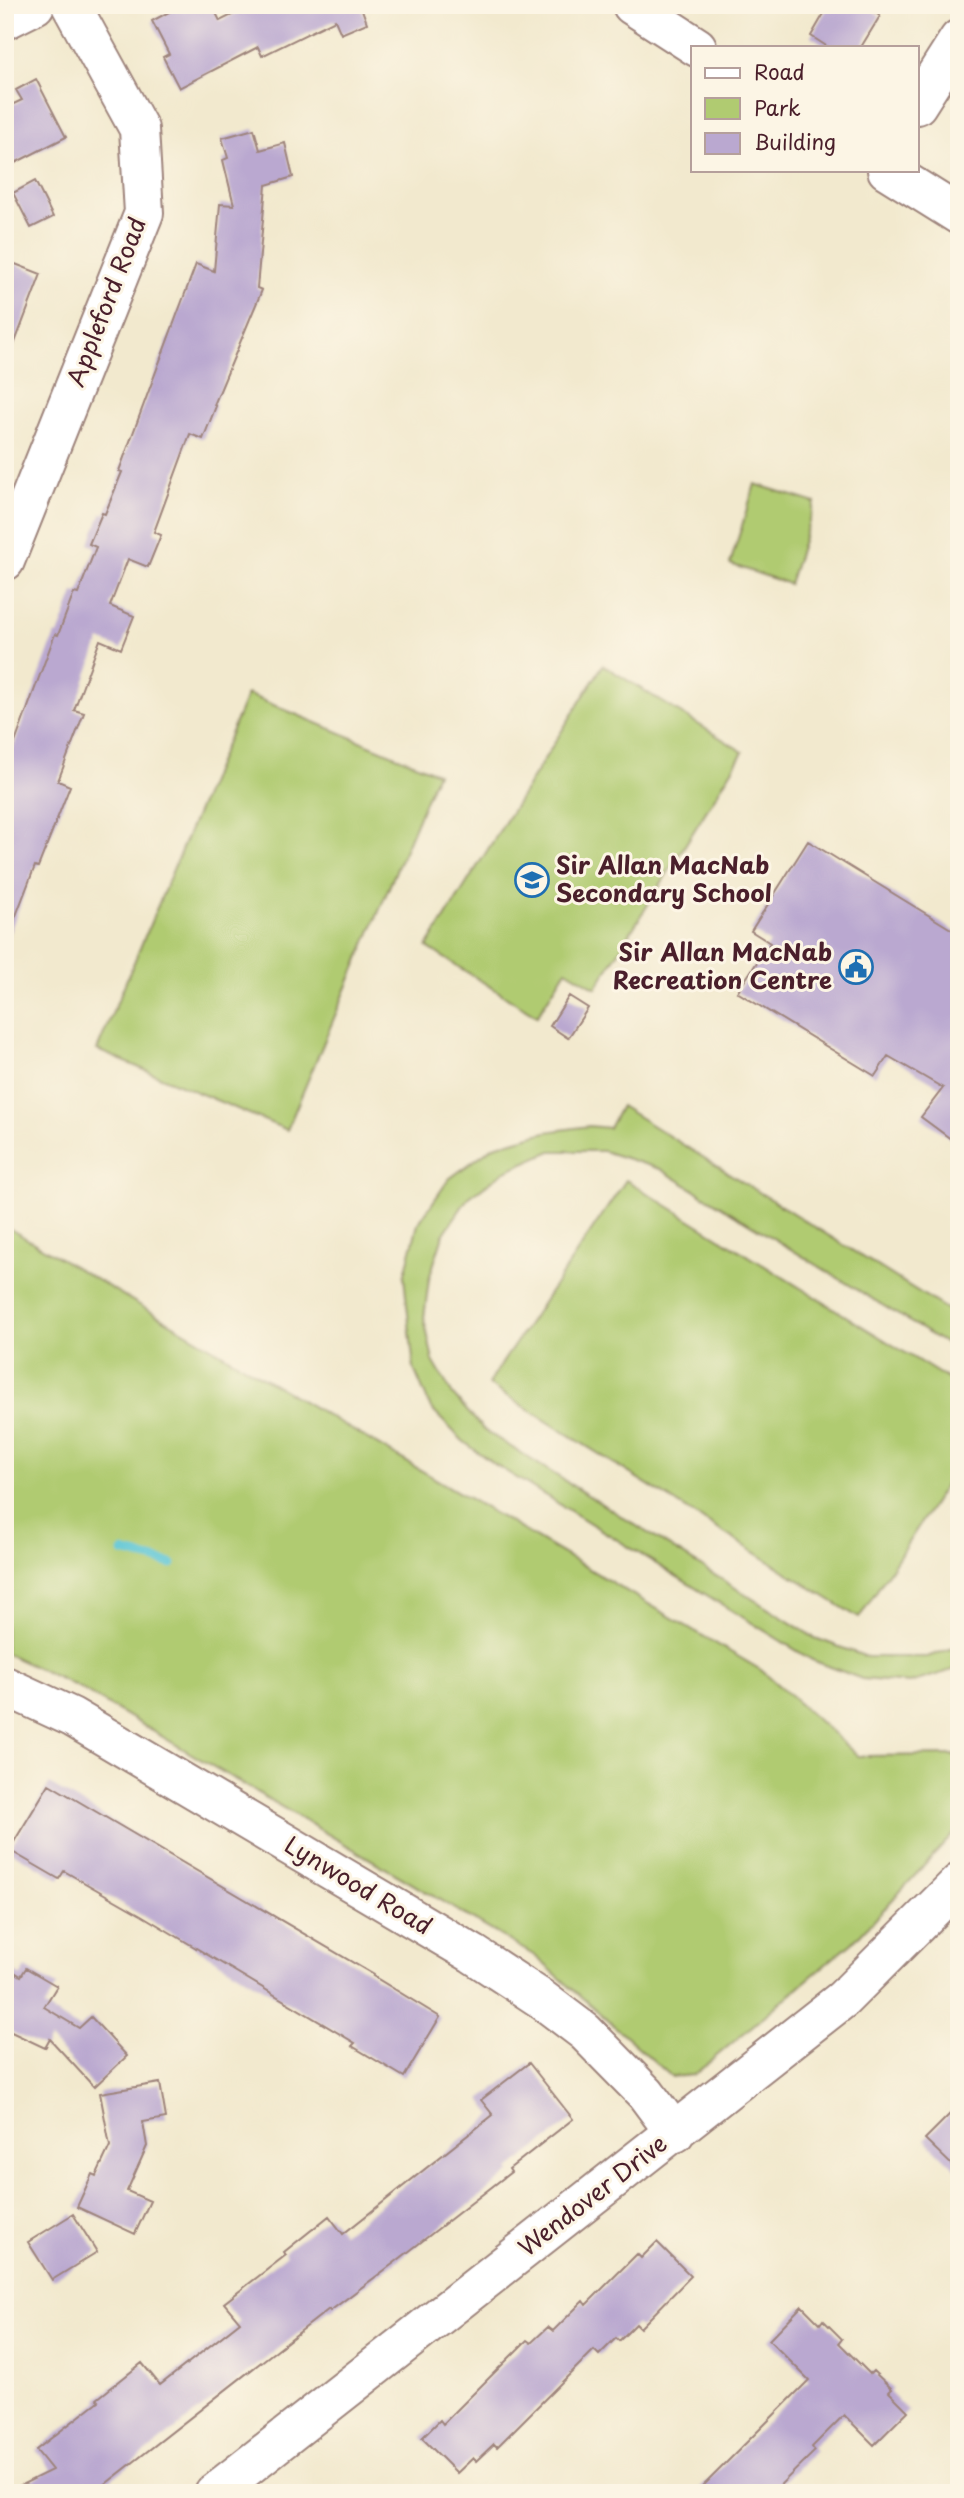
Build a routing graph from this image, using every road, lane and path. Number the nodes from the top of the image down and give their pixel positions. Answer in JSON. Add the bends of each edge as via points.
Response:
{"nodes":[{"id":1,"x":35,"y":5,"type":"edge"},
{"id":2,"x":71,"y":5,"type":"edge"},
{"id":3,"x":632,"y":5,"type":"edge"},
{"id":4,"x":5,"y":20,"type":"edge"},
{"id":5,"x":959,"y":39,"type":"edge"},
{"id":6,"x":695,"y":46,"type":"edge"},
{"id":7,"x":918,"y":103,"type":"edge"},
{"id":8,"x":890,"y":172,"type":"edge"},
{"id":9,"x":959,"y":215,"type":"edge"},
{"id":10,"x":5,"y":561,"type":"edge"},
{"id":11,"x":5,"y":1686,"type":"edge"},
{"id":12,"x":959,"y":1883,"type":"edge"},
{"id":13,"x":675,"y":2133,"type":"junction"},
{"id":14,"x":224,"y":2490,"type":"edge"}],
"edges":[{"from":1,"to":4,"type":"street"},
{"from":2,"to":10,"type":"street","name":"Appleford Road","via":[[139,129],[144,213]]},
{"from":3,"to":6,"type":"street"},
{"from":5,"to":7,"type":"street"},
{"from":8,"to":9,"type":"street"},
{"from":11,"to":13,"type":"street","name":"Lynwood Road","via":[[72,1717],[540,1998],[585,2032],[646,2094]]},
{"from":12,"to":13,"type":"street","name":"Wendover Drive","via":[[843,1999]]},
{"from":13,"to":14,"type":"street","name":"Wendover Drive"}]}
